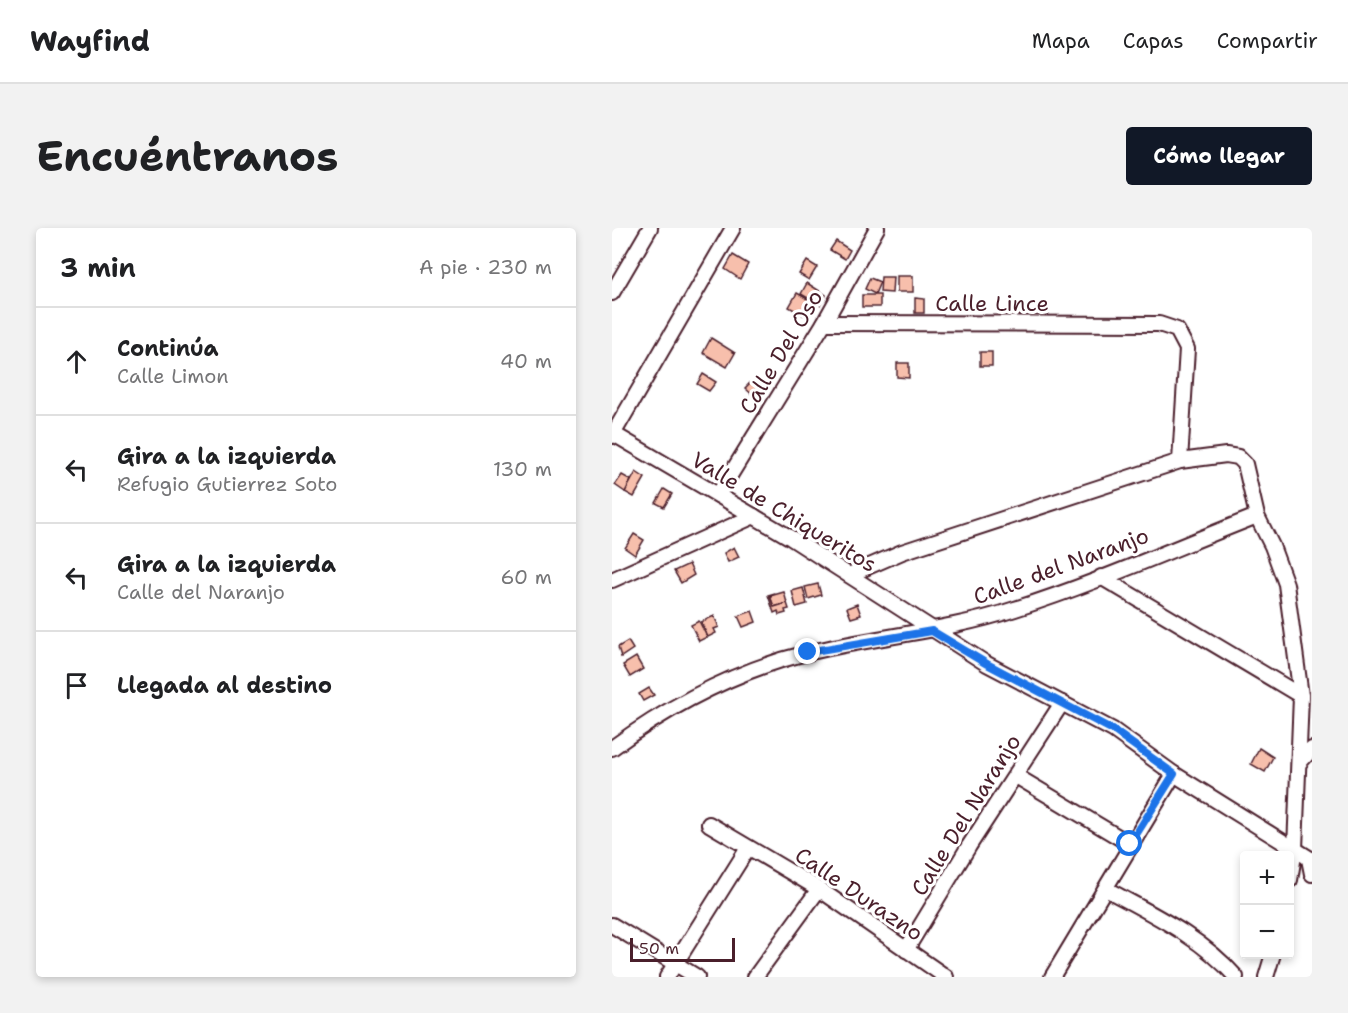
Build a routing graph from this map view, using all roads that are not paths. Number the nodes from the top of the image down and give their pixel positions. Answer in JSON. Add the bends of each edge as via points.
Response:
{"nodes":[{"id":1,"x":650,"y":228,"type":"edge"},
{"id":2,"x":733,"y":228,"type":"edge"},
{"id":3,"x":877,"y":228,"type":"edge"},
{"id":4,"x":612,"y":293,"type":"edge"},
{"id":5,"x":824,"y":323,"type":"junction"},
{"id":6,"x":612,"y":435,"type":"edge"},
{"id":7,"x":1180,"y":461,"type":"junction"},
{"id":8,"x":718,"y":495,"type":"junction"},
{"id":9,"x":754,"y":516,"type":"junction"},
{"id":10,"x":1257,"y":516,"type":"junction"},
{"id":11,"x":849,"y":575,"type":"junction"},
{"id":12,"x":1101,"y":577,"type":"junction"},
{"id":13,"x":612,"y":580,"type":"edge"},
{"id":14,"x":932,"y":631,"type":"junction"},
{"id":15,"x":1301,"y":696,"type":"junction"},
{"id":16,"x":1062,"y":703,"type":"junction"},
{"id":17,"x":612,"y":748,"type":"edge"},
{"id":18,"x":1312,"y":749,"type":"edge"},
{"id":19,"x":1300,"y":762,"type":"junction"},
{"id":20,"x":1174,"y":774,"type":"junction"},
{"id":21,"x":1016,"y":776,"type":"junction"},
{"id":22,"x":709,"y":824,"type":"dead end"},
{"id":23,"x":1130,"y":844,"type":"junction"},
{"id":24,"x":748,"y":848,"type":"junction"},
{"id":25,"x":1295,"y":849,"type":"junction"},
{"id":26,"x":1294,"y":855,"type":"edge"},
{"id":27,"x":1311,"y":860,"type":"edge"},
{"id":28,"x":1312,"y":874,"type":"edge"},
{"id":29,"x":819,"y":889,"type":"junction"},
{"id":30,"x":1106,"y":889,"type":"junction"},
{"id":31,"x":612,"y":925,"type":"edge"},
{"id":32,"x":906,"y":950,"type":"junction"},
{"id":33,"x":1271,"y":959,"type":"edge"},
{"id":34,"x":675,"y":963,"type":"junction"},
{"id":35,"x":667,"y":977,"type":"edge"},
{"id":36,"x":697,"y":977,"type":"edge"},
{"id":37,"x":755,"y":977,"type":"edge"},
{"id":38,"x":946,"y":977,"type":"edge"},
{"id":39,"x":1052,"y":977,"type":"edge"},
{"id":40,"x":1236,"y":977,"type":"edge"},
{"id":41,"x":1266,"y":977,"type":"edge"}],
"edges":[{"from":1,"to":4,"type":"street"},
{"from":2,"to":6,"type":"street"},
{"from":3,"to":5,"type":"street","name":"Calle Del Oso"},
{"from":5,"to":7,"type":"street","name":"Calle Lince","via":[[1159,324],[1177,330],[1187,349]]},
{"from":5,"to":8,"type":"street","name":"Calle Del Oso"},
{"from":6,"to":8,"type":"street","name":"Valle de Chiqueritos"},
{"from":7,"to":10,"type":"street","via":[[1226,454],[1238,457],[1245,464]]},
{"from":7,"to":11,"type":"street","via":[[902,552]]},
{"from":8,"to":9,"type":"street","name":"Valle de Chiqueritos"},
{"from":9,"to":11,"type":"street","name":"Valle de Chiqueritos"},
{"from":9,"to":13,"type":"street"},
{"from":10,"to":12,"type":"street","name":"Calle del Naranjo"},
{"from":10,"to":15,"type":"street","via":[[1286,584]]},
{"from":11,"to":14,"type":"street","name":"Valle de Chiqueritos"},
{"from":12,"to":14,"type":"street","name":"Calle del Naranjo","via":[[1015,610]]},
{"from":12,"to":15,"type":"street"},
{"from":14,"to":16,"type":"street","name":"Valle de Chiqueritos"},
{"from":14,"to":17,"type":"street","name":"Calle del Naranjo","via":[[808,652],[754,670],[676,705]]},
{"from":15,"to":19,"type":"street"},
{"from":16,"to":20,"type":"street","name":"Valle de Chiqueritos","via":[[1113,730]]},
{"from":16,"to":21,"type":"street","name":"Calle Del Naranjo"},
{"from":18,"to":19,"type":"street"},
{"from":19,"to":25,"type":"street"},
{"from":20,"to":23,"type":"street"},
{"from":20,"to":25,"type":"street","name":"Valle de Chiqueritos"},
{"from":21,"to":23,"type":"street"},
{"from":21,"to":32,"type":"street","name":"Calle Del Naranjo"},
{"from":22,"to":24,"type":"street","name":"Calle Durazno"},
{"from":23,"to":30,"type":"street"},
{"from":24,"to":29,"type":"street","name":"Calle Durazno"},
{"from":24,"to":34,"type":"street"},
{"from":25,"to":26,"type":"street"},
{"from":25,"to":27,"type":"street","name":"Valle de Chiqueritos"},
{"from":27,"to":28,"type":"street"},
{"from":29,"to":32,"type":"street","name":"Calle Durazno"},
{"from":29,"to":37,"type":"street"},
{"from":30,"to":39,"type":"street"},
{"from":30,"to":40,"type":"street","via":[[1215,954]]},
{"from":31,"to":34,"type":"street"},
{"from":32,"to":38,"type":"street","name":"Calle Durazno"},
{"from":33,"to":41,"type":"street"},
{"from":34,"to":35,"type":"street"},
{"from":34,"to":36,"type":"street"}]}
